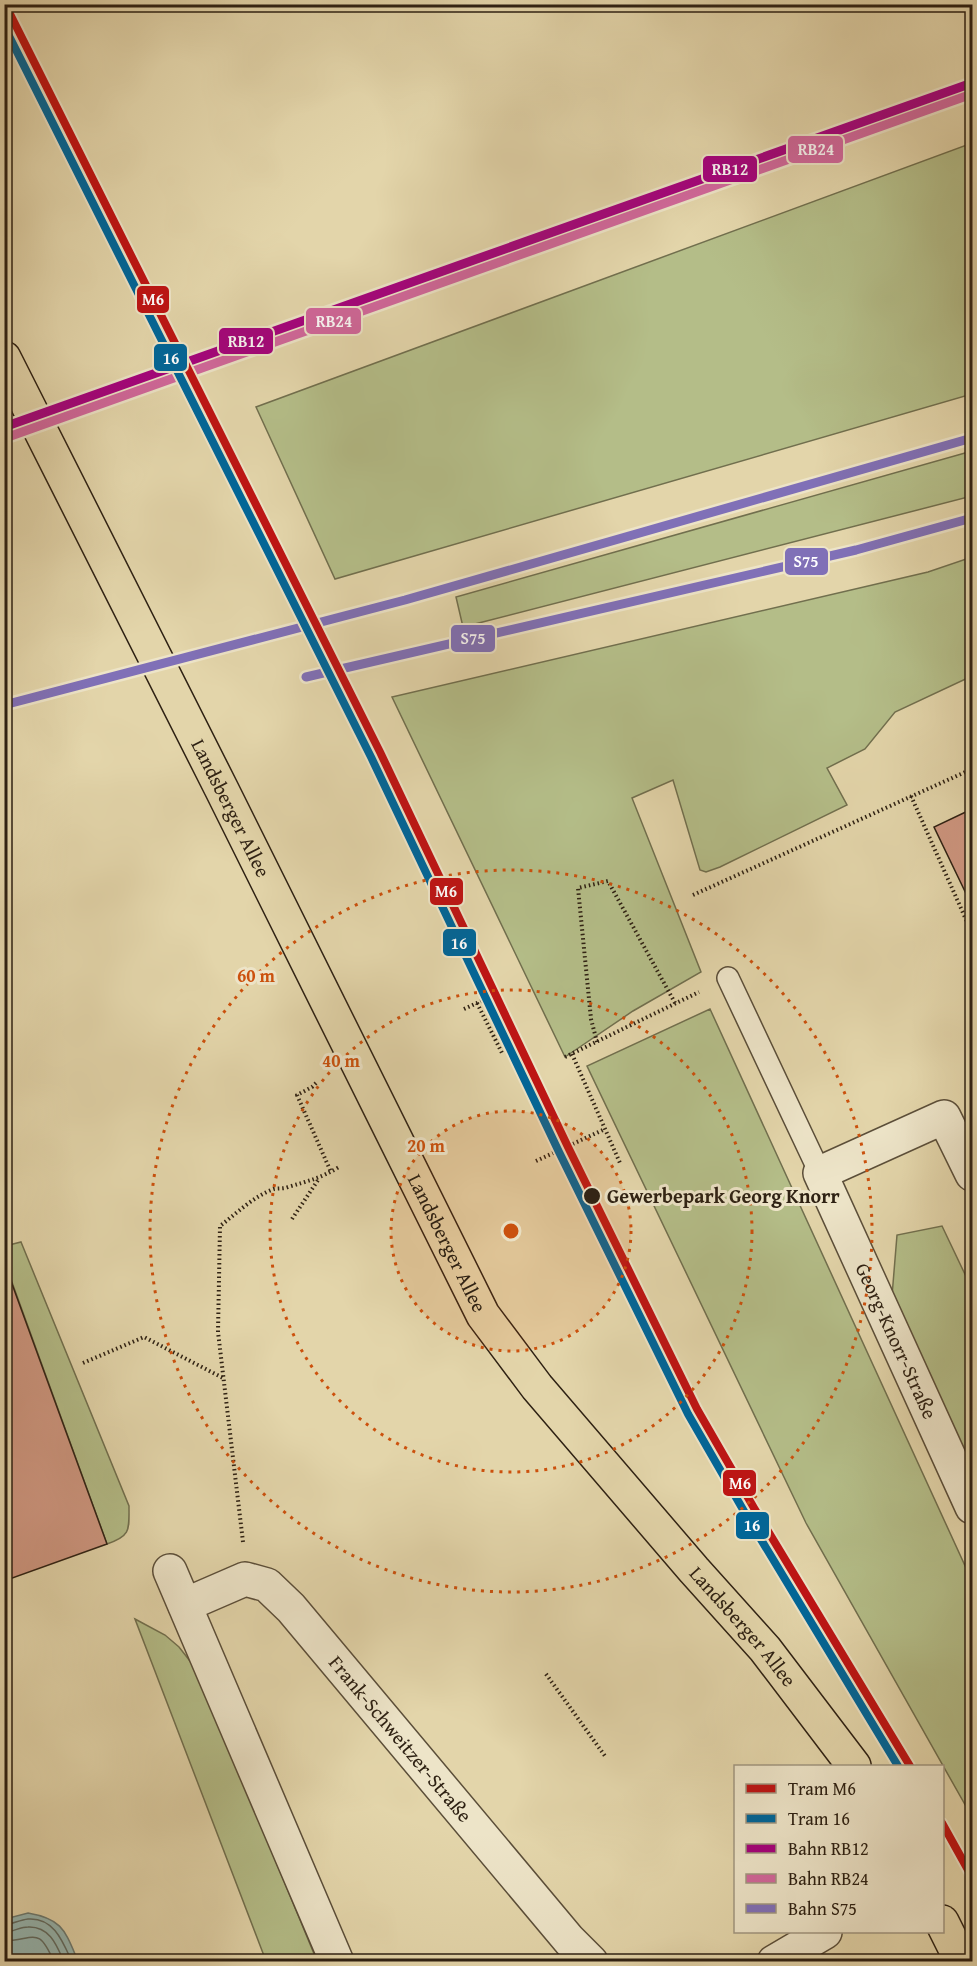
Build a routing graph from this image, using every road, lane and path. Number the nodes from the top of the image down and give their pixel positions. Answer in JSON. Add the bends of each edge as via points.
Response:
{"nodes":[{"id":1,"x":4,"y":358,"type":"edge"},
{"id":2,"x":972,"y":769,"type":"edge"},
{"id":3,"x":911,"y":796,"type":"junction"},
{"id":4,"x":693,"y":895,"type":"dead end"},
{"id":5,"x":972,"y":933,"type":"edge"},
{"id":6,"x":728,"y":978,"type":"dead end"},
{"id":7,"x":486,"y":999,"type":"dead end"},
{"id":8,"x":477,"y":1003,"type":"junction"},
{"id":9,"x":464,"y":1009,"type":"dead end"},
{"id":10,"x":597,"y":1042,"type":"junction"},
{"id":11,"x":572,"y":1054,"type":"junction"},
{"id":12,"x":503,"y":1055,"type":"dead end"},
{"id":13,"x":565,"y":1057,"type":"dead end"},
{"id":14,"x":316,"y":1083,"type":"dead end"},
{"id":15,"x":605,"y":1130,"type":"junction"},
{"id":16,"x":536,"y":1161,"type":"dead end"},
{"id":17,"x":620,"y":1164,"type":"dead end"},
{"id":18,"x":339,"y":1167,"type":"dead end"},
{"id":19,"x":331,"y":1172,"type":"junction"},
{"id":20,"x":820,"y":1173,"type":"junction"},
{"id":21,"x":972,"y":1174,"type":"edge"},
{"id":22,"x":318,"y":1179,"type":"junction"},
{"id":23,"x":292,"y":1219,"type":"dead end"},
{"id":24,"x":83,"y":1363,"type":"dead end"},
{"id":25,"x":224,"y":1378,"type":"junction"},
{"id":26,"x":972,"y":1507,"type":"edge"},
{"id":27,"x":170,"y":1571,"type":"dead end"},
{"id":28,"x":245,"y":1579,"type":"junction"},
{"id":29,"x":185,"y":1605,"type":"junction"},
{"id":30,"x":546,"y":1674,"type":"dead end"},
{"id":31,"x":605,"y":1756,"type":"dead end"},
{"id":32,"x":853,"y":1765,"type":"edge"},
{"id":33,"x":944,"y":1926,"type":"edge"},
{"id":34,"x":823,"y":1933,"type":"edge"},
{"id":35,"x":337,"y":1962,"type":"edge"},
{"id":36,"x":591,"y":1962,"type":"edge"},
{"id":37,"x":774,"y":1962,"type":"edge"},
{"id":38,"x":962,"y":1962,"type":"edge"}],
"edges":[{"from":1,"to":32,"type":"main road","name":"Landsberger Allee","via":[[483,1315],[537,1387],[765,1648]]},
{"from":2,"to":3,"type":"path"},
{"from":3,"to":4,"type":"path"},
{"from":3,"to":5,"type":"path"},
{"from":6,"to":20,"type":"lane","name":"Georg-Knorr-Straße"},
{"from":7,"to":8,"type":"path"},
{"from":8,"to":9,"type":"path"},
{"from":8,"to":12,"type":"path"},
{"from":10,"to":10,"type":"path","via":[[675,1003],[608,881],[578,888],[591,1019]]},
{"from":10,"to":11,"type":"path"},
{"from":11,"to":13,"type":"path"},
{"from":11,"to":15,"type":"path"},
{"from":14,"to":19,"type":"path","via":[[297,1095]]},
{"from":15,"to":16,"type":"path"},
{"from":15,"to":17,"type":"path"},
{"from":18,"to":19,"type":"path"},
{"from":19,"to":22,"type":"path"},
{"from":20,"to":21,"type":"street","via":[[944,1117]]},
{"from":20,"to":26,"type":"street","name":"Georg-Knorr-Straße"},
{"from":22,"to":23,"type":"path"},
{"from":22,"to":25,"type":"path","via":[[275,1189],[220,1226],[218,1332]]},
{"from":24,"to":25,"type":"path","via":[[144,1337]]},
{"from":25,"to":28,"type":"path"},
{"from":27,"to":29,"type":"street"},
{"from":28,"to":29,"type":"street"},
{"from":28,"to":36,"type":"street","name":"Frank-Schweitzer-Straße","via":[[267,1585],[291,1608]]},
{"from":29,"to":35,"type":"street"},
{"from":30,"to":31,"type":"path"},
{"from":33,"to":38,"type":"main road"},
{"from":34,"to":37,"type":"street"}]}
